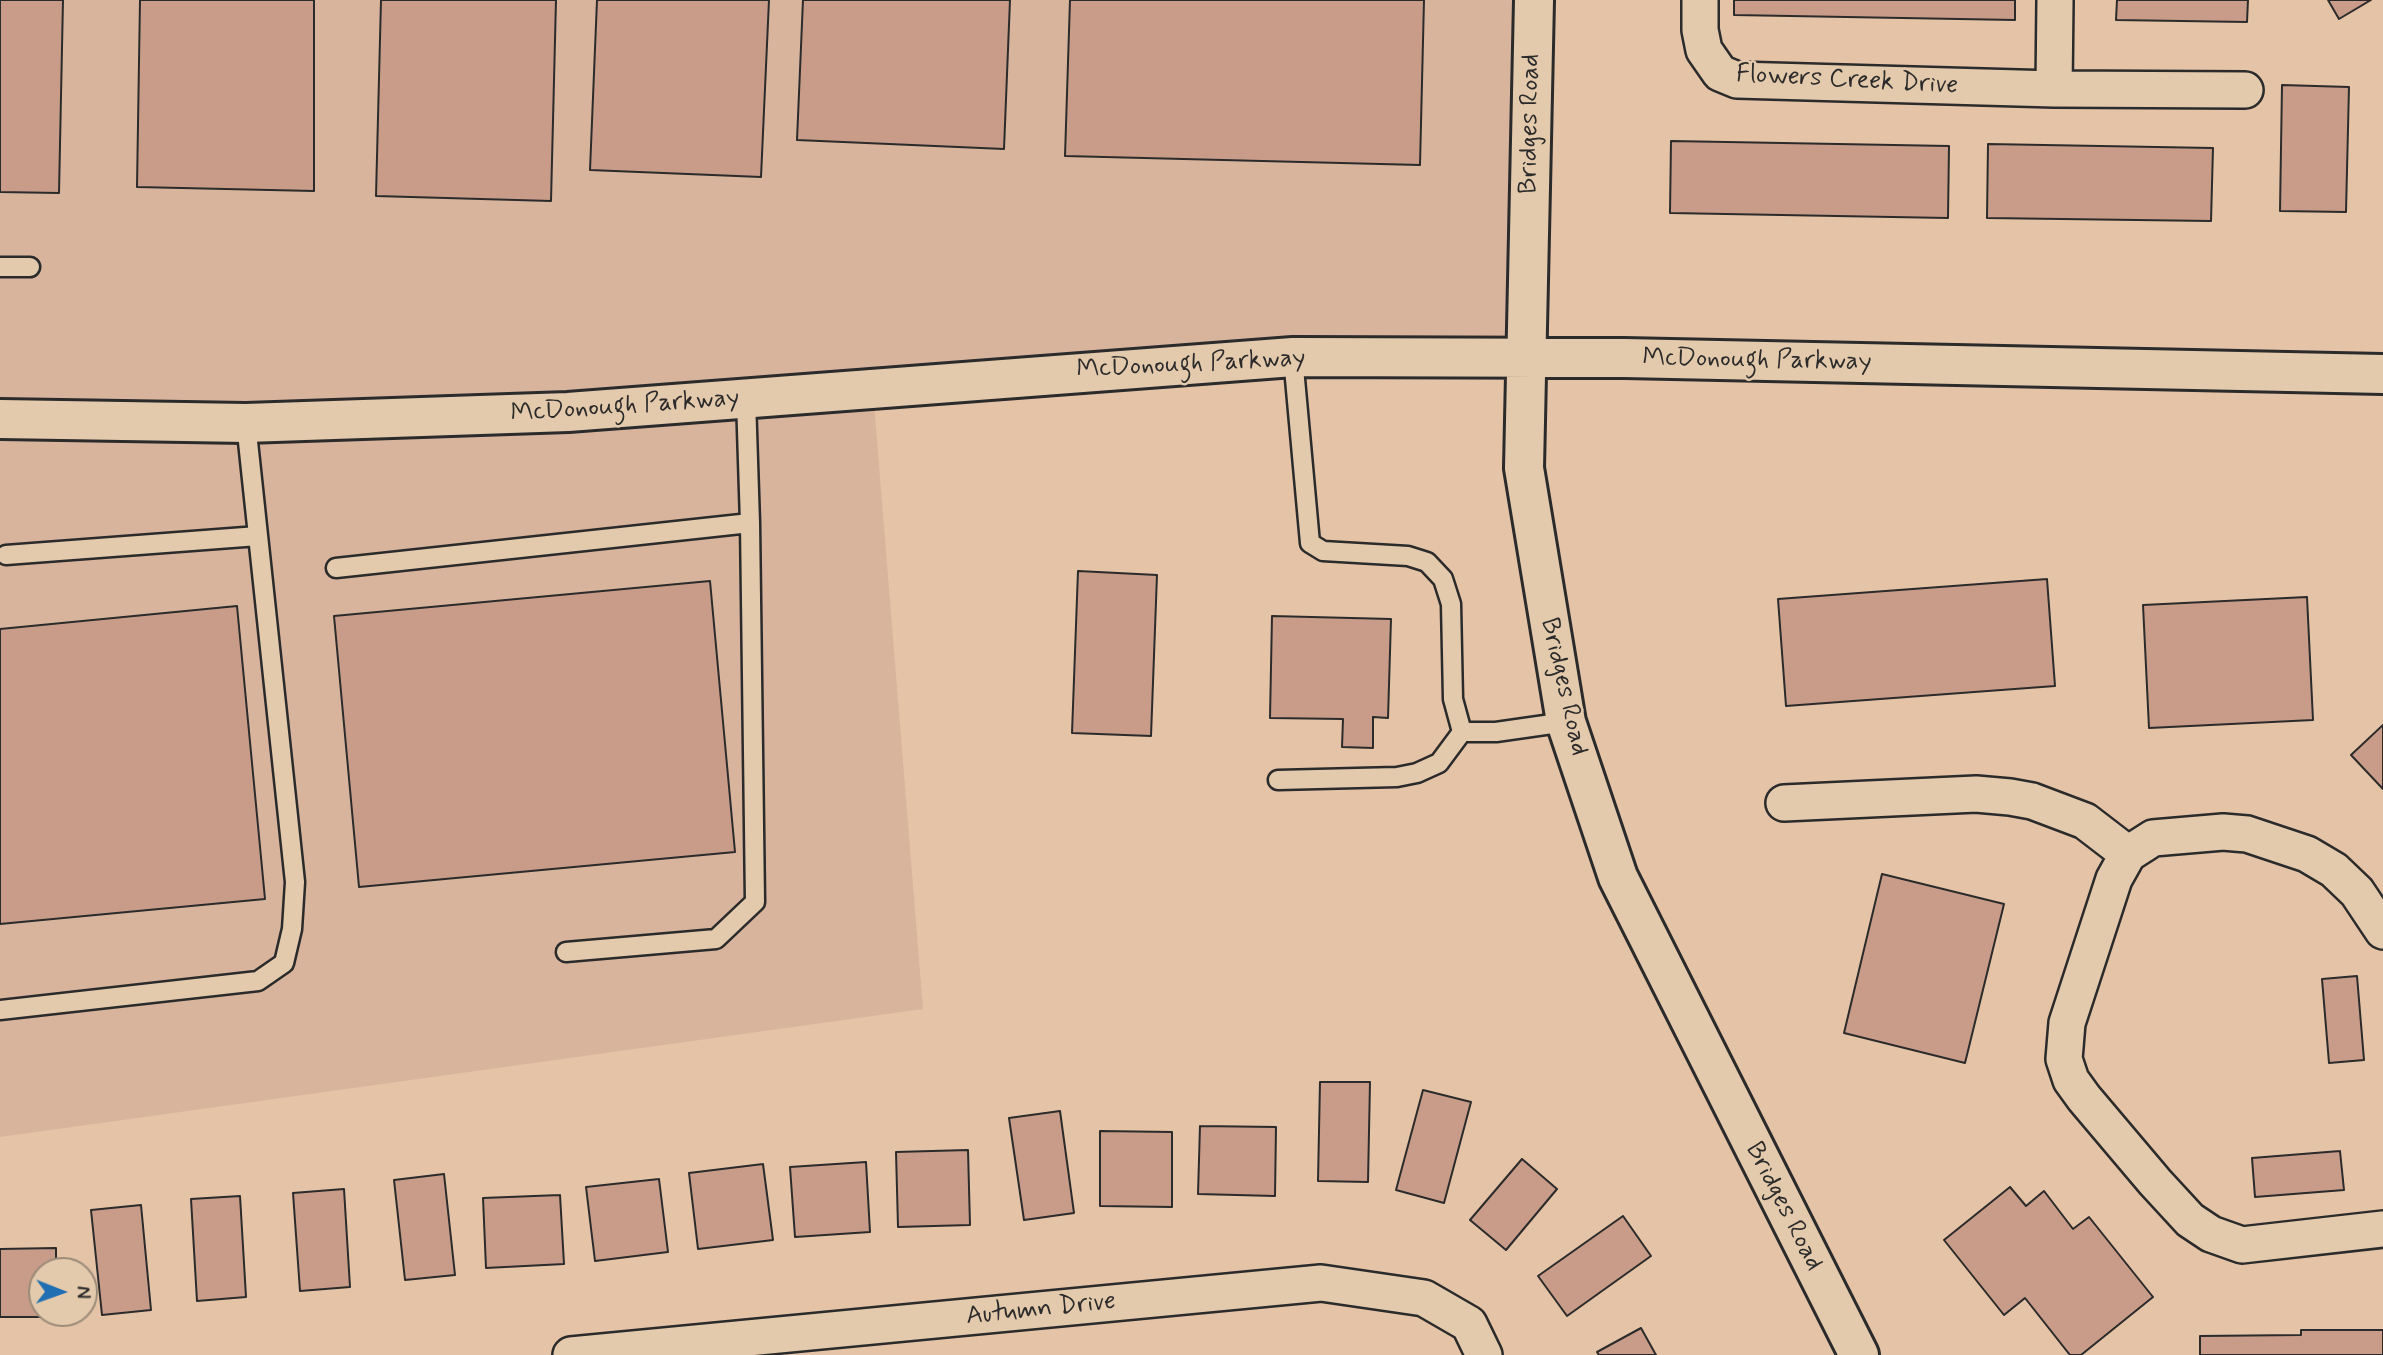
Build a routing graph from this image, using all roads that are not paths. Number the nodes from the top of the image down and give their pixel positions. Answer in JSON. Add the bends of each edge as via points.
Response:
{"nodes":[{"id":1,"x":1534,"y":0,"type":"edge"},
{"id":2,"x":1700,"y":0,"type":"edge"},
{"id":3,"x":2055,"y":0,"type":"edge"},
{"id":4,"x":2054,"y":89,"type":"junction"},
{"id":5,"x":2245,"y":90,"type":"dead end"},
{"id":6,"x":0,"y":267,"type":"edge"},
{"id":7,"x":30,"y":267,"type":"dead end"},
{"id":8,"x":1293,"y":357,"type":"junction"},
{"id":9,"x":1525,"y":357,"type":"junction"},
{"id":10,"x":2383,"y":374,"type":"edge"},
{"id":11,"x":746,"y":399,"type":"junction"},
{"id":12,"x":0,"y":419,"type":"edge"},
{"id":13,"x":246,"y":423,"type":"junction"},
{"id":14,"x":750,"y":523,"type":"junction"},
{"id":15,"x":258,"y":537,"type":"junction"},
{"id":16,"x":6,"y":555,"type":"dead end"},
{"id":17,"x":336,"y":568,"type":"dead end"},
{"id":18,"x":1566,"y":722,"type":"junction"},
{"id":19,"x":1462,"y":732,"type":"junction"},
{"id":20,"x":1278,"y":780,"type":"dead end"},
{"id":21,"x":1784,"y":803,"type":"dead end"},
{"id":22,"x":2128,"y":854,"type":"junction"},
{"id":23,"x":2383,"y":931,"type":"edge"},
{"id":24,"x":566,"y":952,"type":"dead end"},
{"id":25,"x":0,"y":1010,"type":"edge"},
{"id":26,"x":2383,"y":1229,"type":"edge"},
{"id":27,"x":571,"y":1355,"type":"edge"},
{"id":28,"x":1483,"y":1355,"type":"edge"},
{"id":29,"x":1859,"y":1355,"type":"edge"}],
"edges":[{"from":1,"to":9,"type":"street","name":"Bridges Road"},
{"from":2,"to":4,"type":"street","name":"Flowers Creek Drive","via":[[1701,41],[1713,67],[1729,78]]},
{"from":3,"to":4,"type":"street"},
{"from":4,"to":5,"type":"street","name":"Flowers Creek Drive"},
{"from":6,"to":7,"type":"lane"},
{"from":8,"to":9,"type":"street","name":"McDonough Parkway"},
{"from":8,"to":11,"type":"street","name":"McDonough Parkway"},
{"from":8,"to":19,"type":"lane","via":[[1310,543],[1323,551],[1408,555],[1427,562],[1443,579],[1451,604],[1453,699]]},
{"from":9,"to":10,"type":"street","name":"McDonough Parkway"},
{"from":9,"to":18,"type":"street","name":"Bridges Road","via":[[1524,468]]},
{"from":11,"to":13,"type":"street","name":"McDonough Parkway","via":[[568,412]]},
{"from":11,"to":14,"type":"lane"},
{"from":12,"to":13,"type":"street","name":"McDonough Parkway"},
{"from":13,"to":15,"type":"lane"},
{"from":14,"to":17,"type":"lane"},
{"from":14,"to":24,"type":"lane","via":[[755,902],[716,939]]},
{"from":15,"to":16,"type":"lane"},
{"from":15,"to":25,"type":"lane","via":[[295,882],[284,962],[258,981]]},
{"from":18,"to":19,"type":"lane"},
{"from":18,"to":29,"type":"street","name":"Bridges Road","via":[[1618,877]]},
{"from":19,"to":20,"type":"lane","via":[[1439,763],[1418,773]]},
{"from":21,"to":22,"type":"street","via":[[2010,796],[2085,821]]},
{"from":22,"to":23,"type":"street","via":[[2153,838],[2247,834],[2307,854],[2334,870],[2357,892]]},
{"from":22,"to":26,"type":"street","via":[[2114,879],[2067,1023],[2064,1059],[2077,1089],[2190,1220],[2211,1234],[2242,1245]]},
{"from":27,"to":28,"type":"street","name":"Autumn Drive","via":[[1321,1283],[1424,1298],[1469,1324]]}]}
